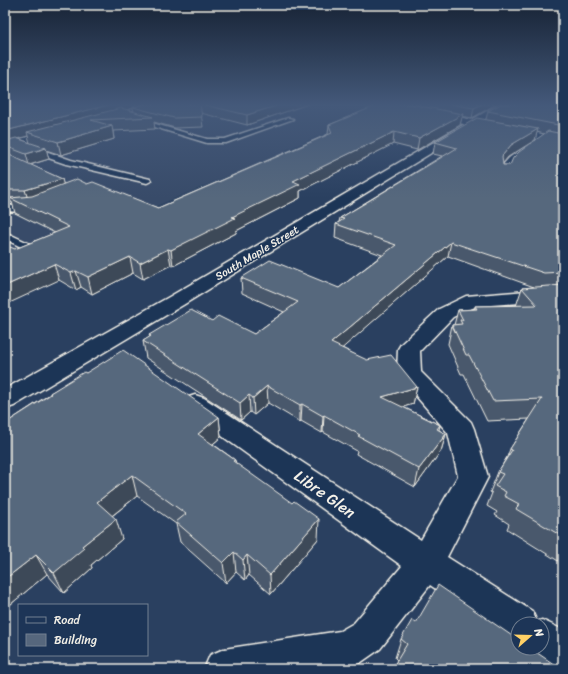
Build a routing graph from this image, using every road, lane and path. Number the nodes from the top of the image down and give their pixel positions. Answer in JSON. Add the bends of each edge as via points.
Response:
{"nodes":[{"id":1,"x":45,"y":135,"type":"edge"},
{"id":2,"x":190,"y":135,"type":"edge"},
{"id":3,"x":242,"y":135,"type":"edge"},
{"id":4,"x":456,"y":135,"type":"edge"},
{"id":5,"x":538,"y":135,"type":"edge"},
{"id":6,"x":546,"y":137,"type":"junction"},
{"id":7,"x":563,"y":141,"type":"edge"},
{"id":8,"x":10,"y":145,"type":"edge"},
{"id":9,"x":504,"y":174,"type":"edge"},
{"id":10,"x":147,"y":181,"type":"dead end"},
{"id":11,"x":42,"y":203,"type":"edge"},
{"id":12,"x":5,"y":206,"type":"edge"},
{"id":13,"x":5,"y":235,"type":"edge"},
{"id":14,"x":5,"y":262,"type":"edge"},
{"id":15,"x":563,"y":294,"type":"edge"},
{"id":16,"x":172,"y":388,"type":"edge"},
{"id":17,"x":5,"y":400,"type":"edge"},
{"id":18,"x":426,"y":563,"type":"junction"},
{"id":19,"x":510,"y":618,"type":"edge"},
{"id":20,"x":550,"y":644,"type":"edge"},
{"id":21,"x":563,"y":653,"type":"edge"},
{"id":22,"x":224,"y":669,"type":"edge"}],
"edges":[{"from":1,"to":8,"type":"street"},
{"from":2,"to":3,"type":"lane","via":[[208,141],[226,141]]},
{"from":4,"to":17,"type":"street","name":"South Maple Street"},
{"from":5,"to":6,"type":"street"},
{"from":6,"to":7,"type":"street"},
{"from":6,"to":9,"type":"lane","via":[[512,160],[504,169]]},
{"from":8,"to":10,"type":"lane"},
{"from":11,"to":12,"type":"lane","via":[[28,208],[10,209]]},
{"from":13,"to":14,"type":"lane","via":[[35,250]]},
{"from":15,"to":18,"type":"street","via":[[473,300],[446,313],[409,348],[409,374],[461,429],[473,477]]},
{"from":16,"to":18,"type":"street","name":"Libre Glen"},
{"from":18,"to":19,"type":"street","name":"Libre Glen"},
{"from":18,"to":22,"type":"street","via":[[367,636],[346,649]]},
{"from":20,"to":21,"type":"street"}]}
